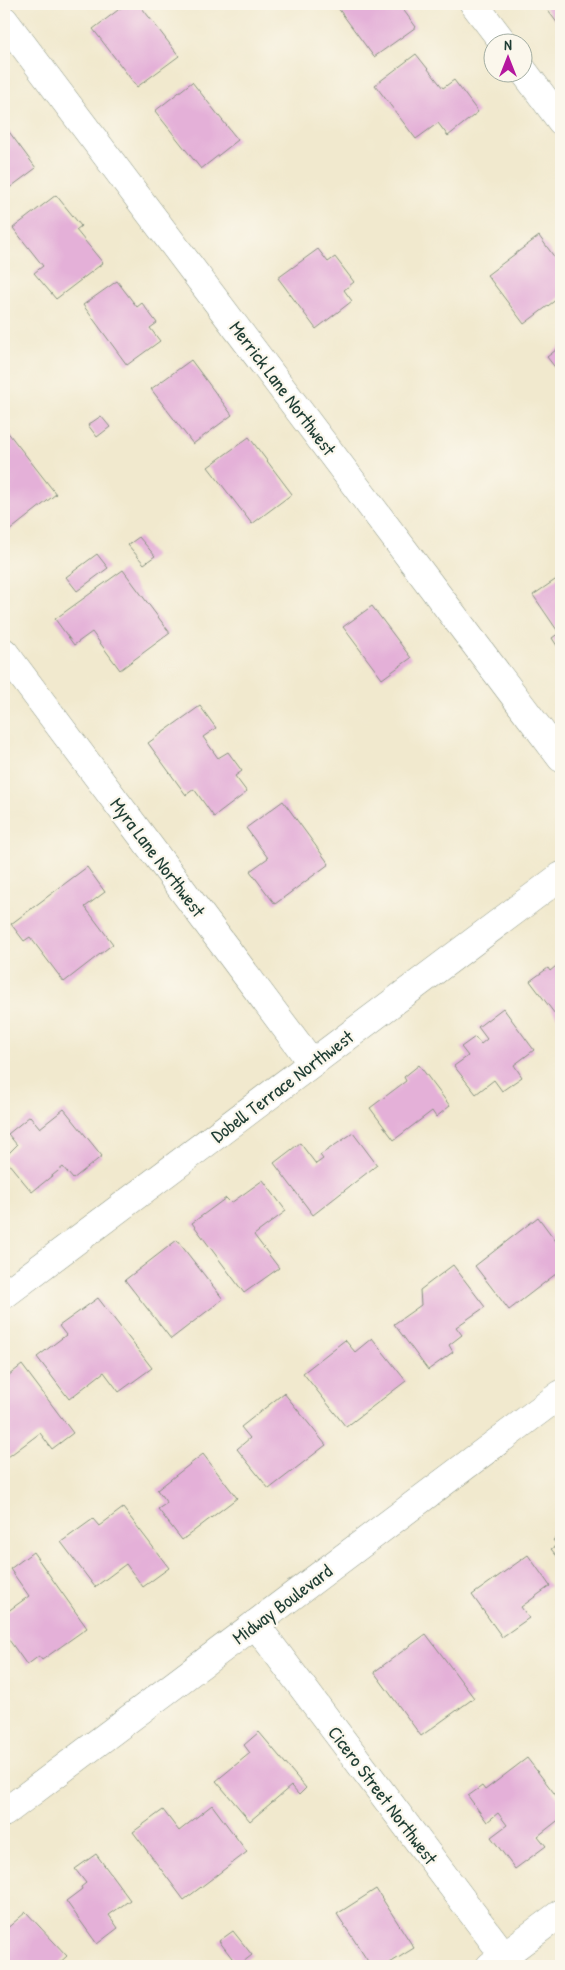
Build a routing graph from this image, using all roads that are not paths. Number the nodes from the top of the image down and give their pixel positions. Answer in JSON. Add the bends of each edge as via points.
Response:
{"nodes":[{"id":1,"x":474,"y":4,"type":"edge"},
{"id":2,"x":4,"y":20,"type":"edge"},
{"id":3,"x":495,"y":32,"type":"edge"},
{"id":4,"x":532,"y":82,"type":"edge"},
{"id":5,"x":561,"y":121,"type":"edge"},
{"id":6,"x":4,"y":652,"type":"edge"},
{"id":7,"x":561,"y":758,"type":"edge"},
{"id":8,"x":561,"y":876,"type":"edge"},
{"id":9,"x":312,"y":1063,"type":"junction"},
{"id":10,"x":5,"y":1292,"type":"edge"},
{"id":11,"x":561,"y":1394,"type":"edge"},
{"id":12,"x":255,"y":1624,"type":"junction"},
{"id":13,"x":4,"y":1813,"type":"edge"},
{"id":14,"x":561,"y":1913,"type":"edge"},
{"id":15,"x":502,"y":1963,"type":"edge"}],
"edges":[{"from":1,"to":3,"type":"street"},
{"from":2,"to":7,"type":"street","name":"Merrick Lane Northwest"},
{"from":4,"to":5,"type":"street"},
{"from":6,"to":9,"type":"street","name":"Myra Lane Northwest"},
{"from":8,"to":9,"type":"street","name":"Dobell Terrace Northwest"},
{"from":9,"to":10,"type":"street","name":"Dobell Terrace Northwest"},
{"from":11,"to":12,"type":"street","name":"Midway Boulevard"},
{"from":12,"to":13,"type":"street","name":"Midway Boulevard"},
{"from":12,"to":15,"type":"street","name":"Cicero Street Northwest"},
{"from":14,"to":15,"type":"street"}]}
